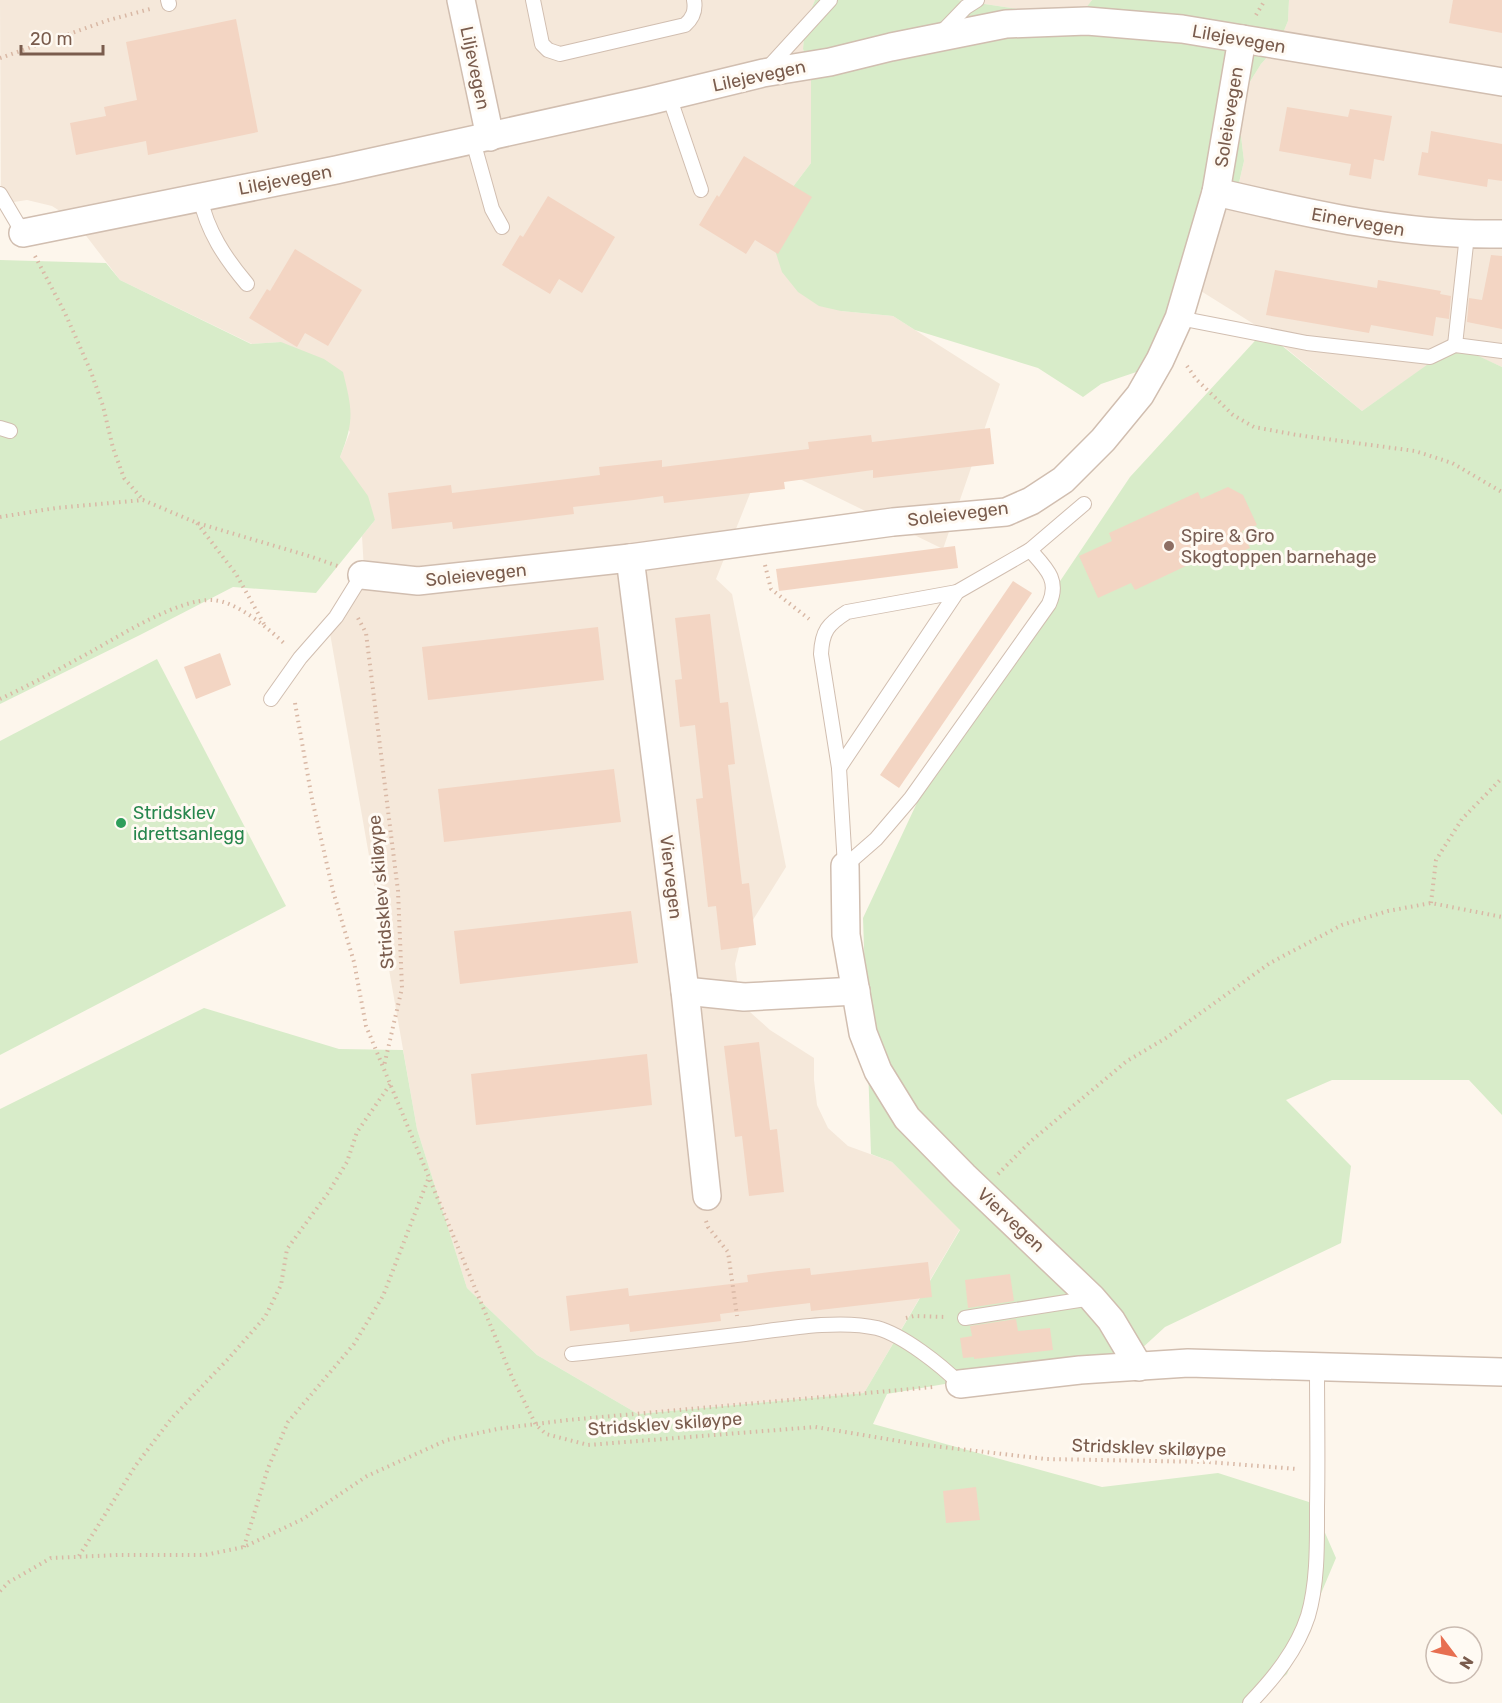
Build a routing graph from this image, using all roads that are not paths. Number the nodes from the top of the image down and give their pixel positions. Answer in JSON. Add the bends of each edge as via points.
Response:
{"nodes":[{"id":1,"x":460,"y":0,"type":"edge"},
{"id":2,"x":533,"y":0,"type":"edge"},
{"id":3,"x":694,"y":0,"type":"edge"},
{"id":4,"x":830,"y":0,"type":"edge"},
{"id":5,"x":977,"y":0,"type":"edge"},
{"id":6,"x":937,"y":38,"type":"junction"},
{"id":7,"x":1242,"y":39,"type":"junction"},
{"id":8,"x":764,"y":73,"type":"junction"},
{"id":9,"x":1502,"y":82,"type":"edge"},
{"id":10,"x":669,"y":96,"type":"junction"},
{"id":11,"x":481,"y":139,"type":"junction"},
{"id":12,"x":701,"y":190,"type":"dead end"},
{"id":13,"x":1216,"y":192,"type":"junction"},
{"id":14,"x":0,"y":194,"type":"edge"},
{"id":15,"x":200,"y":197,"type":"junction"},
{"id":16,"x":502,"y":228,"type":"dead end"},
{"id":17,"x":23,"y":232,"type":"joint"},
{"id":18,"x":1502,"y":234,"type":"edge"},
{"id":19,"x":1467,"y":235,"type":"junction"},
{"id":20,"x":248,"y":284,"type":"dead end"},
{"id":21,"x":1174,"y":330,"type":"junction"},
{"id":22,"x":1455,"y":345,"type":"junction"},
{"id":23,"x":1502,"y":351,"type":"edge"},
{"id":24,"x":1084,"y":504,"type":"dead end"},
{"id":25,"x":1030,"y":550,"type":"junction"},
{"id":26,"x":630,"y":558,"type":"junction"},
{"id":27,"x":362,"y":575,"type":"joint"},
{"id":28,"x":957,"y":592,"type":"junction"},
{"id":29,"x":271,"y":699,"type":"dead end"},
{"id":30,"x":838,"y":768,"type":"junction"},
{"id":31,"x":844,"y":866,"type":"junction"},
{"id":32,"x":856,"y":991,"type":"junction"},
{"id":33,"x":685,"y":992,"type":"junction"},
{"id":34,"x":707,"y":1196,"type":"road end"},
{"id":35,"x":1092,"y":1298,"type":"junction"},
{"id":36,"x":965,"y":1318,"type":"road end"},
{"id":37,"x":572,"y":1354,"type":"dead end"},
{"id":38,"x":1317,"y":1365,"type":"junction"},
{"id":39,"x":1138,"y":1366,"type":"junction"},
{"id":40,"x":1502,"y":1372,"type":"edge"},
{"id":41,"x":960,"y":1384,"type":"joint"},
{"id":42,"x":1250,"y":1703,"type":"edge"}],
"edges":[{"from":1,"to":11,"type":"street","name":"Liljevegen"},
{"from":2,"to":3,"type":"lane","via":[[542,44],[560,54],[685,25],[692,18]]},
{"from":4,"to":8,"type":"lane"},
{"from":5,"to":6,"type":"lane"},
{"from":6,"to":7,"type":"street","name":"Lilejevegen","via":[[1006,24],[1087,21],[1182,29]]},
{"from":6,"to":8,"type":"street","name":"Lilejevegen"},
{"from":7,"to":9,"type":"street","name":"Lilejevegen"},
{"from":7,"to":13,"type":"street","name":"Soleievegen"},
{"from":8,"to":10,"type":"street","name":"Lilejevegen"},
{"from":10,"to":11,"type":"street","name":"Lilejevegen"},
{"from":10,"to":12,"type":"lane"},
{"from":11,"to":15,"type":"street","name":"Lilejevegen"},
{"from":11,"to":16,"type":"lane","via":[[492,209]]},
{"from":13,"to":19,"type":"street","name":"Einervegen","via":[[1404,230]]},
{"from":13,"to":21,"type":"street","name":"Soleievegen"},
{"from":14,"to":17,"type":"lane"},
{"from":15,"to":17,"type":"street","name":"Lilejevegen"},
{"from":15,"to":20,"type":"lane","via":[[215,239]]},
{"from":18,"to":19,"type":"street","name":"Einervegen"},
{"from":19,"to":22,"type":"lane"},
{"from":21,"to":22,"type":"lane","via":[[1430,357]]},
{"from":21,"to":26,"type":"street","name":"Soleievegen","via":[[1140,395],[1103,440],[1062,480],[1006,512],[893,522]]},
{"from":22,"to":23,"type":"lane"},
{"from":24,"to":25,"type":"lane"},
{"from":25,"to":28,"type":"lane"},
{"from":25,"to":31,"type":"lane","via":[[1052,580],[1054,592],[1049,604],[911,798],[876,839]]},
{"from":26,"to":27,"type":"street","name":"Soleievegen","via":[[418,581]]},
{"from":26,"to":33,"type":"street","name":"Viervegen"},
{"from":27,"to":29,"type":"lane","via":[[336,617]]},
{"from":28,"to":30,"type":"lane"},
{"from":28,"to":30,"type":"lane","via":[[847,612],[826,630],[821,654]]},
{"from":30,"to":31,"type":"lane"},
{"from":31,"to":32,"type":"street","name":"Viervegen","via":[[846,935]]},
{"from":32,"to":33,"type":"street","via":[[744,997]]},
{"from":32,"to":35,"type":"street","name":"Viervegen","via":[[863,1033],[878,1071],[908,1118]]},
{"from":33,"to":34,"type":"street","name":"Viervegen"},
{"from":35,"to":36,"type":"lane"},
{"from":35,"to":39,"type":"street","name":"Viervegen","via":[[1111,1320]]},
{"from":37,"to":41,"type":"lane","via":[[805,1327],[856,1325],[894,1335],[941,1366]]},
{"from":38,"to":39,"type":"street"},
{"from":38,"to":40,"type":"street"},
{"from":38,"to":42,"type":"lane","via":[[1316,1550],[1308,1616],[1273,1679]]},
{"from":39,"to":41,"type":"street"}]}
